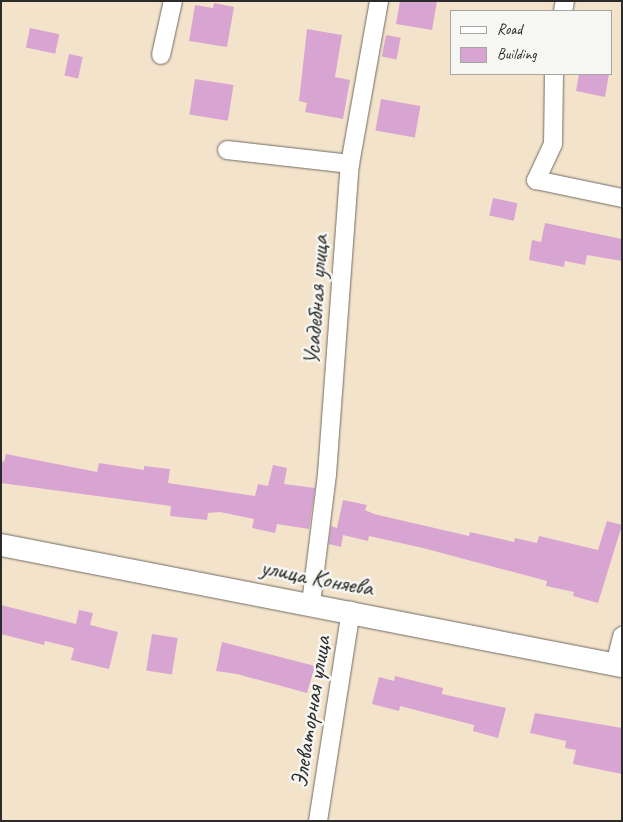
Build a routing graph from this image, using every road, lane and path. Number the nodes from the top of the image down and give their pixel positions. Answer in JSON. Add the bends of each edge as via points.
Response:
{"nodes":[{"id":1,"x":173,"y":1,"type":"edge"},
{"id":2,"x":379,"y":1,"type":"edge"},
{"id":3,"x":161,"y":55,"type":"dead end"},
{"id":4,"x":554,"y":75,"type":"edge"},
{"id":5,"x":227,"y":150,"type":"dead end"},
{"id":6,"x":350,"y":164,"type":"junction"},
{"id":7,"x":622,"y":198,"type":"edge"},
{"id":8,"x":1,"y":545,"type":"edge"},
{"id":9,"x":311,"y":603,"type":"junction"},
{"id":10,"x":351,"y":612,"type":"junction"},
{"id":11,"x":622,"y":636,"type":"edge"},
{"id":12,"x":618,"y":665,"type":"edge"},
{"id":13,"x":318,"y":821,"type":"edge"}],
"edges":[{"from":1,"to":3,"type":"street"},
{"from":2,"to":6,"type":"street","name":"Усадебная улица"},
{"from":4,"to":7,"type":"street","via":[[553,144],[536,180]]},
{"from":5,"to":6,"type":"street"},
{"from":6,"to":9,"type":"street","name":"Усадебная улица","via":[[327,474]]},
{"from":8,"to":9,"type":"street","name":"улица Коняева"},
{"from":9,"to":10,"type":"street","name":"улица Коняева"},
{"from":10,"to":12,"type":"street","name":"улица Коняева"},
{"from":10,"to":13,"type":"street","name":"Элеваторная улица"},
{"from":11,"to":12,"type":"street"}]}
